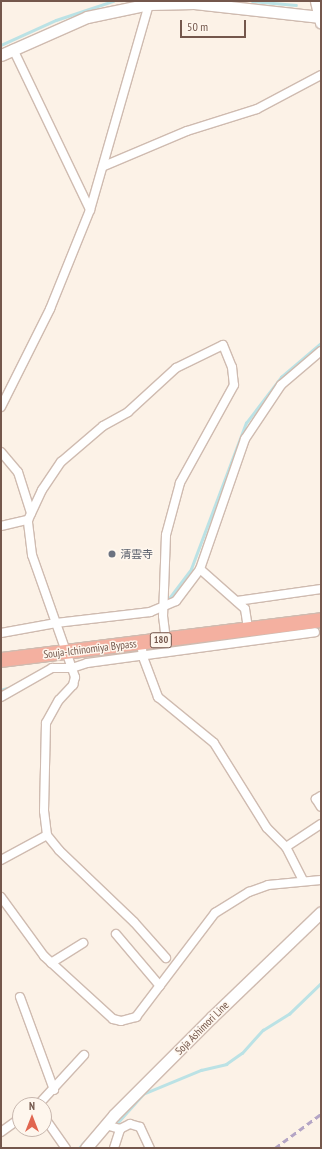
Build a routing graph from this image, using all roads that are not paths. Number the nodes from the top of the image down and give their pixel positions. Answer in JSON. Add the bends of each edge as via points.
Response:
{"nodes":[{"id":1,"x":316,"y":1,"type":"edge"},
{"id":2,"x":149,"y":3,"type":"edge"},
{"id":3,"x":320,"y":19,"type":"edge"},
{"id":4,"x":14,"y":50,"type":"junction"},
{"id":5,"x":1,"y":56,"type":"edge"},
{"id":6,"x":321,"y":75,"type":"edge"},
{"id":7,"x":104,"y":166,"type":"junction"},
{"id":8,"x":90,"y":210,"type":"junction"},
{"id":9,"x":321,"y":351,"type":"edge"},
{"id":10,"x":1,"y":407,"type":"edge"},
{"id":11,"x":1,"y":452,"type":"edge"},
{"id":12,"x":29,"y":517,"type":"junction"},
{"id":13,"x":1,"y":526,"type":"edge"},
{"id":14,"x":200,"y":569,"type":"junction"},
{"id":15,"x":321,"y":589,"type":"edge"},
{"id":16,"x":237,"y":601,"type":"junction"},
{"id":17,"x":164,"y":607,"type":"junction"},
{"id":18,"x":56,"y":623,"type":"junction"},
{"id":19,"x":317,"y":628,"type":"edge"},
{"id":20,"x":248,"y":629,"type":"junction"},
{"id":21,"x":1,"y":633,"type":"edge"},
{"id":22,"x":166,"y":639,"type":"junction"},
{"id":23,"x":141,"y":642,"type":"junction"},
{"id":24,"x":66,"y":651,"type":"junction"},
{"id":25,"x":143,"y":657,"type":"junction"},
{"id":26,"x":1,"y":660,"type":"edge"},
{"id":27,"x":72,"y":668,"type":"junction"},
{"id":28,"x":1,"y":697,"type":"edge"},
{"id":29,"x":321,"y":796,"type":"edge"},
{"id":30,"x":321,"y":807,"type":"edge"},
{"id":31,"x":321,"y":824,"type":"edge"},
{"id":32,"x":47,"y":835,"type":"junction"},
{"id":33,"x":286,"y":847,"type":"junction"},
{"id":34,"x":1,"y":860,"type":"edge"},
{"id":35,"x":321,"y":880,"type":"edge"},
{"id":36,"x":304,"y":881,"type":"junction"},
{"id":37,"x":1,"y":896,"type":"edge"},
{"id":38,"x":321,"y":912,"type":"edge"},
{"id":39,"x":116,"y":934,"type":"dead end"},
{"id":40,"x":83,"y":943,"type":"dead end"},
{"id":41,"x":166,"y":958,"type":"dead end"},
{"id":42,"x":51,"y":963,"type":"junction"},
{"id":43,"x":160,"y":986,"type":"junction"},
{"id":44,"x":20,"y":997,"type":"dead end"},
{"id":45,"x":84,"y":1055,"type":"dead end"},
{"id":46,"x":54,"y":1090,"type":"junction"},
{"id":47,"x":47,"y":1097,"type":"edge"},
{"id":48,"x":12,"y":1124,"type":"edge"},
{"id":49,"x":106,"y":1125,"type":"junction"},
{"id":50,"x":52,"y":1128,"type":"edge"},
{"id":51,"x":120,"y":1129,"type":"junction"},
{"id":52,"x":1,"y":1132,"type":"edge"},
{"id":53,"x":66,"y":1148,"type":"edge"},
{"id":54,"x":86,"y":1148,"type":"edge"},
{"id":55,"x":114,"y":1148,"type":"edge"},
{"id":56,"x":150,"y":1148,"type":"edge"}],
"edges":[{"from":1,"to":3,"type":"main road"},
{"from":2,"to":3,"type":"main road","via":[[194,3]]},
{"from":2,"to":4,"type":"main road","via":[[87,17]]},
{"from":2,"to":7,"type":"street"},
{"from":4,"to":5,"type":"main road"},
{"from":4,"to":8,"type":"street"},
{"from":6,"to":7,"type":"street","via":[[257,109],[187,131]]},
{"from":7,"to":8,"type":"street"},
{"from":8,"to":10,"type":"street","via":[[50,309]]},
{"from":9,"to":14,"type":"street","via":[[281,384],[245,439]]},
{"from":11,"to":12,"type":"street","via":[[18,472]]},
{"from":12,"to":13,"type":"street"},
{"from":12,"to":17,"type":"street","via":[[42,490],[61,462],[102,426],[128,412],[176,368],[223,345],[232,368],[234,385],[180,483],[166,535]]},
{"from":12,"to":18,"type":"street","via":[[32,555]]},
{"from":14,"to":16,"type":"street"},
{"from":14,"to":17,"type":"street","via":[[176,600]]},
{"from":15,"to":16,"type":"street"},
{"from":16,"to":20,"type":"street","via":[[245,608]]},
{"from":17,"to":18,"type":"street","via":[[150,612]]},
{"from":17,"to":22,"type":"street"},
{"from":18,"to":21,"type":"street"},
{"from":18,"to":24,"type":"street"},
{"from":19,"to":20,"type":"highway","name":"Souja-Ichinomiya Bypass","number":"180"},
{"from":19,"to":25,"type":"street"},
{"from":20,"to":22,"type":"highway","name":"Souja-Ichinomiya Bypass","number":"180"},
{"from":22,"to":23,"type":"highway","name":"Souja-Ichinomiya Bypass","number":"180"},
{"from":23,"to":24,"type":"highway","name":"Souja-Ichinomiya Bypass","number":"180"},
{"from":23,"to":25,"type":"street"},
{"from":24,"to":26,"type":"highway","name":"Souja-Ichinomiya Bypass","number":"180"},
{"from":24,"to":27,"type":"street"},
{"from":25,"to":27,"type":"street","via":[[87,663]]},
{"from":25,"to":33,"type":"street","via":[[158,696],[214,743],[267,828]]},
{"from":27,"to":28,"type":"street","via":[[52,668]]},
{"from":27,"to":32,"type":"street","via":[[75,677],[73,685],[59,700],[46,723],[44,811]]},
{"from":29,"to":30,"type":"street","via":[[316,799]]},
{"from":31,"to":33,"type":"street"},
{"from":32,"to":34,"type":"street"},
{"from":32,"to":41,"type":"street","via":[[59,850],[134,922]]},
{"from":33,"to":36,"type":"street"},
{"from":35,"to":36,"type":"street"},
{"from":36,"to":43,"type":"street","via":[[268,885],[248,892],[215,913]]},
{"from":37,"to":42,"type":"street"},
{"from":38,"to":49,"type":"main road","name":"Soja Ashimori Line"},
{"from":39,"to":43,"type":"street"},
{"from":40,"to":42,"type":"street"},
{"from":42,"to":43,"type":"street","via":[[112,1019],[121,1021],[136,1017]]},
{"from":44,"to":46,"type":"street"},
{"from":45,"to":46,"type":"street"},
{"from":46,"to":47,"type":"street"},
{"from":48,"to":52,"type":"street"},
{"from":49,"to":51,"type":"street"},
{"from":49,"to":54,"type":"main road","name":"Soja Ashimori Line"},
{"from":50,"to":53,"type":"street"},
{"from":51,"to":55,"type":"street"},
{"from":51,"to":56,"type":"street","via":[[130,1124],[140,1127]]}]}
